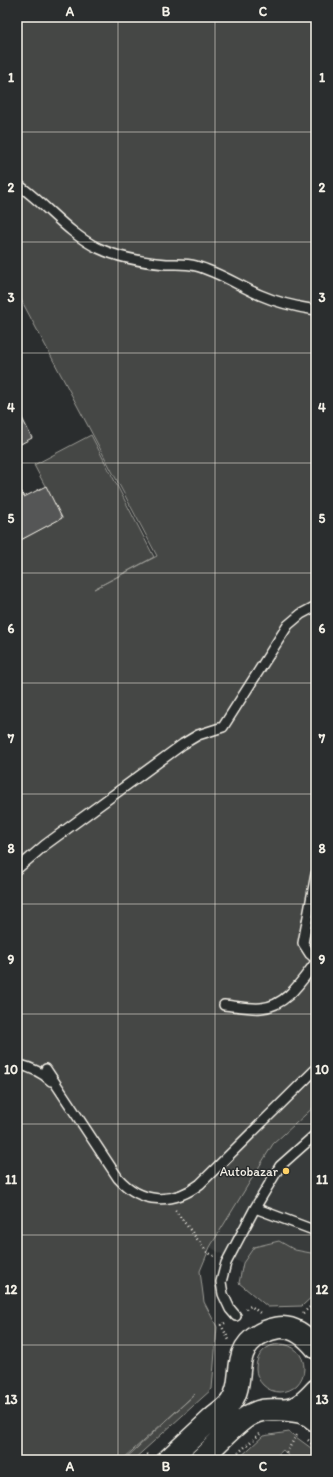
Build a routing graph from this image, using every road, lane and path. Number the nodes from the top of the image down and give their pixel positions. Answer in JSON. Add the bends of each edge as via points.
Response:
{"nodes":[{"id":1,"x":17,"y":184,"type":"edge"},
{"id":2,"x":316,"y":310,"type":"edge"},
{"id":3,"x":316,"y":606,"type":"edge"},
{"id":4,"x":17,"y":869,"type":"edge"},
{"id":5,"x":316,"y":874,"type":"edge"},
{"id":6,"x":316,"y":961,"type":"edge"},
{"id":7,"x":224,"y":1005,"type":"dead end"},
{"id":8,"x":17,"y":1064,"type":"edge"},
{"id":9,"x":46,"y":1069,"type":"dead end"},
{"id":10,"x":316,"y":1070,"type":"edge"},
{"id":11,"x":57,"y":1086,"type":"junction"},
{"id":12,"x":316,"y":1134,"type":"edge"},
{"id":13,"x":169,"y":1199,"type":"junction"},
{"id":14,"x":255,"y":1208,"type":"junction"},
{"id":15,"x":316,"y":1230,"type":"edge"},
{"id":16,"x":226,"y":1263,"type":"junction"},
{"id":17,"x":236,"y":1316,"type":"dead end"},
{"id":18,"x":316,"y":1324,"type":"edge"},
{"id":19,"x":295,"y":1330,"type":"junction"},
{"id":20,"x":316,"y":1348,"type":"edge"},
{"id":21,"x":240,"y":1372,"type":"junction"},
{"id":22,"x":316,"y":1390,"type":"edge"},
{"id":23,"x":277,"y":1410,"type":"junction"},
{"id":24,"x":308,"y":1426,"type":"edge"},
{"id":25,"x":295,"y":1428,"type":"dead end"},
{"id":26,"x":262,"y":1432,"type":"dead end"},
{"id":27,"x":316,"y":1448,"type":"edge"},
{"id":28,"x":286,"y":1453,"type":"dead end"},
{"id":29,"x":168,"y":1460,"type":"edge"},
{"id":30,"x":200,"y":1460,"type":"edge"},
{"id":31,"x":230,"y":1460,"type":"edge"}],
"edges":[{"from":1,"to":2,"type":"lane","via":[[83,239],[98,248],[117,256],[143,261],[197,266],[260,295],[282,303]]},
{"from":3,"to":4,"type":"lane","via":[[288,625],[223,727],[198,735],[183,744],[45,845]]},
{"from":5,"to":6,"type":"lane","via":[[303,943]]},
{"from":6,"to":7,"type":"lane","via":[[286,999],[275,1005],[262,1008]]},
{"from":8,"to":11,"type":"lane","via":[[44,1075]]},
{"from":9,"to":11,"type":"lane"},
{"from":10,"to":13,"type":"lane","via":[[200,1184],[191,1191]]},
{"from":11,"to":13,"type":"lane","via":[[126,1187],[146,1196]]},
{"from":12,"to":14,"type":"lane","via":[[280,1166]]},
{"from":13,"to":16,"type":"path","via":[[208,1252]]},
{"from":14,"to":15,"type":"lane"},
{"from":14,"to":16,"type":"lane"},
{"from":16,"to":17,"type":"lane","via":[[221,1282],[222,1294]]},
{"from":18,"to":19,"type":"street"},
{"from":19,"to":20,"type":"street","via":[[308,1338]]},
{"from":19,"to":21,"type":"street","via":[[267,1330],[254,1337],[243,1353]]},
{"from":21,"to":23,"type":"street","via":[[242,1384],[249,1395],[259,1404]]},
{"from":21,"to":29,"type":"street","via":[[238,1385],[230,1403]]},
{"from":22,"to":23,"type":"street","via":[[308,1400],[296,1407]]},
{"from":23,"to":24,"type":"street","via":[[307,1414]]},
{"from":23,"to":30,"type":"street","via":[[262,1410],[249,1415]]},
{"from":24,"to":25,"type":"path"},
{"from":24,"to":27,"type":"path"},
{"from":24,"to":28,"type":"path"},
{"from":26,"to":31,"type":"path"}]}
